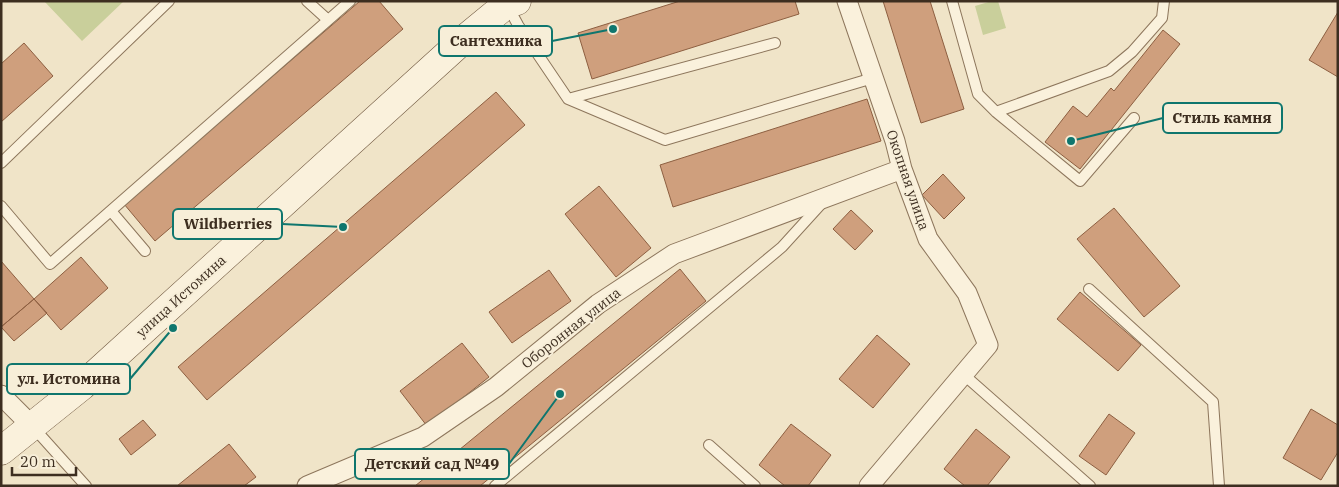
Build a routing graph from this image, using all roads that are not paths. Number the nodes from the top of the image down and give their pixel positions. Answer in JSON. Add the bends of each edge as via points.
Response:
{"nodes":[{"id":1,"x":169,"y":1,"type":"edge"},
{"id":2,"x":307,"y":1,"type":"edge"},
{"id":3,"x":350,"y":1,"type":"edge"},
{"id":4,"x":847,"y":1,"type":"edge"},
{"id":5,"x":952,"y":1,"type":"edge"},
{"id":6,"x":1164,"y":1,"type":"edge"},
{"id":7,"x":510,"y":2,"type":"edge"},
{"id":8,"x":328,"y":20,"type":"junction"},
{"id":9,"x":775,"y":43,"type":"dead end"},
{"id":10,"x":873,"y":78,"type":"junction"},
{"id":11,"x":568,"y":99,"type":"junction"},
{"id":12,"x":996,"y":112,"type":"junction"},
{"id":13,"x":1134,"y":118,"type":"dead end"},
{"id":14,"x":1,"y":163,"type":"edge"},
{"id":15,"x":902,"y":170,"type":"junction"},
{"id":16,"x":827,"y":196,"type":"junction"},
{"id":17,"x":1,"y":206,"type":"edge"},
{"id":18,"x":111,"y":211,"type":"junction"},
{"id":19,"x":145,"y":251,"type":"dead end"},
{"id":20,"x":1089,"y":289,"type":"dead end"},
{"id":21,"x":963,"y":374,"type":"junction"},
{"id":22,"x":1,"y":395,"type":"edge"},
{"id":23,"x":32,"y":426,"type":"junction"},
{"id":24,"x":709,"y":445,"type":"dead end"},
{"id":25,"x":1,"y":451,"type":"edge"},
{"id":26,"x":86,"y":486,"type":"edge"},
{"id":27,"x":307,"y":486,"type":"edge"},
{"id":28,"x":495,"y":486,"type":"edge"},
{"id":29,"x":755,"y":486,"type":"edge"},
{"id":30,"x":869,"y":486,"type":"edge"},
{"id":31,"x":1090,"y":486,"type":"edge"},
{"id":32,"x":1219,"y":486,"type":"edge"}],
"edges":[{"from":1,"to":14,"type":"lane"},
{"from":2,"to":8,"type":"lane"},
{"from":3,"to":8,"type":"lane"},
{"from":4,"to":10,"type":"street","name":"Окопная улица"},
{"from":5,"to":12,"type":"lane","via":[[978,94]]},
{"from":6,"to":12,"type":"lane","via":[[1162,18],[1132,52],[1109,71]]},
{"from":7,"to":11,"type":"lane","via":[[518,25]]},
{"from":7,"to":23,"type":"main road","name":"улица Истомина","via":[[462,41],[82,386]]},
{"from":8,"to":18,"type":"lane"},
{"from":9,"to":11,"type":"lane"},
{"from":10,"to":11,"type":"lane","via":[[665,140]]},
{"from":10,"to":15,"type":"street","name":"Окопная улица"},
{"from":12,"to":13,"type":"lane","via":[[1080,182]]},
{"from":15,"to":16,"type":"street","name":"Оборонная улица"},
{"from":15,"to":21,"type":"street","name":"Окопная улица","via":[[928,239],[968,293],[988,345]]},
{"from":16,"to":27,"type":"street","name":"Оборонная улица","via":[[674,254],[598,304],[496,387],[423,437]]},
{"from":16,"to":28,"type":"lane","via":[[782,247]]},
{"from":17,"to":18,"type":"lane","via":[[50,264]]},
{"from":18,"to":19,"type":"lane"},
{"from":20,"to":32,"type":"lane","via":[[1213,402]]},
{"from":21,"to":30,"type":"street","name":"Окопная улица"},
{"from":21,"to":31,"type":"lane"},
{"from":22,"to":23,"type":"street"},
{"from":23,"to":25,"type":"main road","name":"улица Истомина"},
{"from":23,"to":26,"type":"lane"},
{"from":24,"to":29,"type":"lane"}]}
